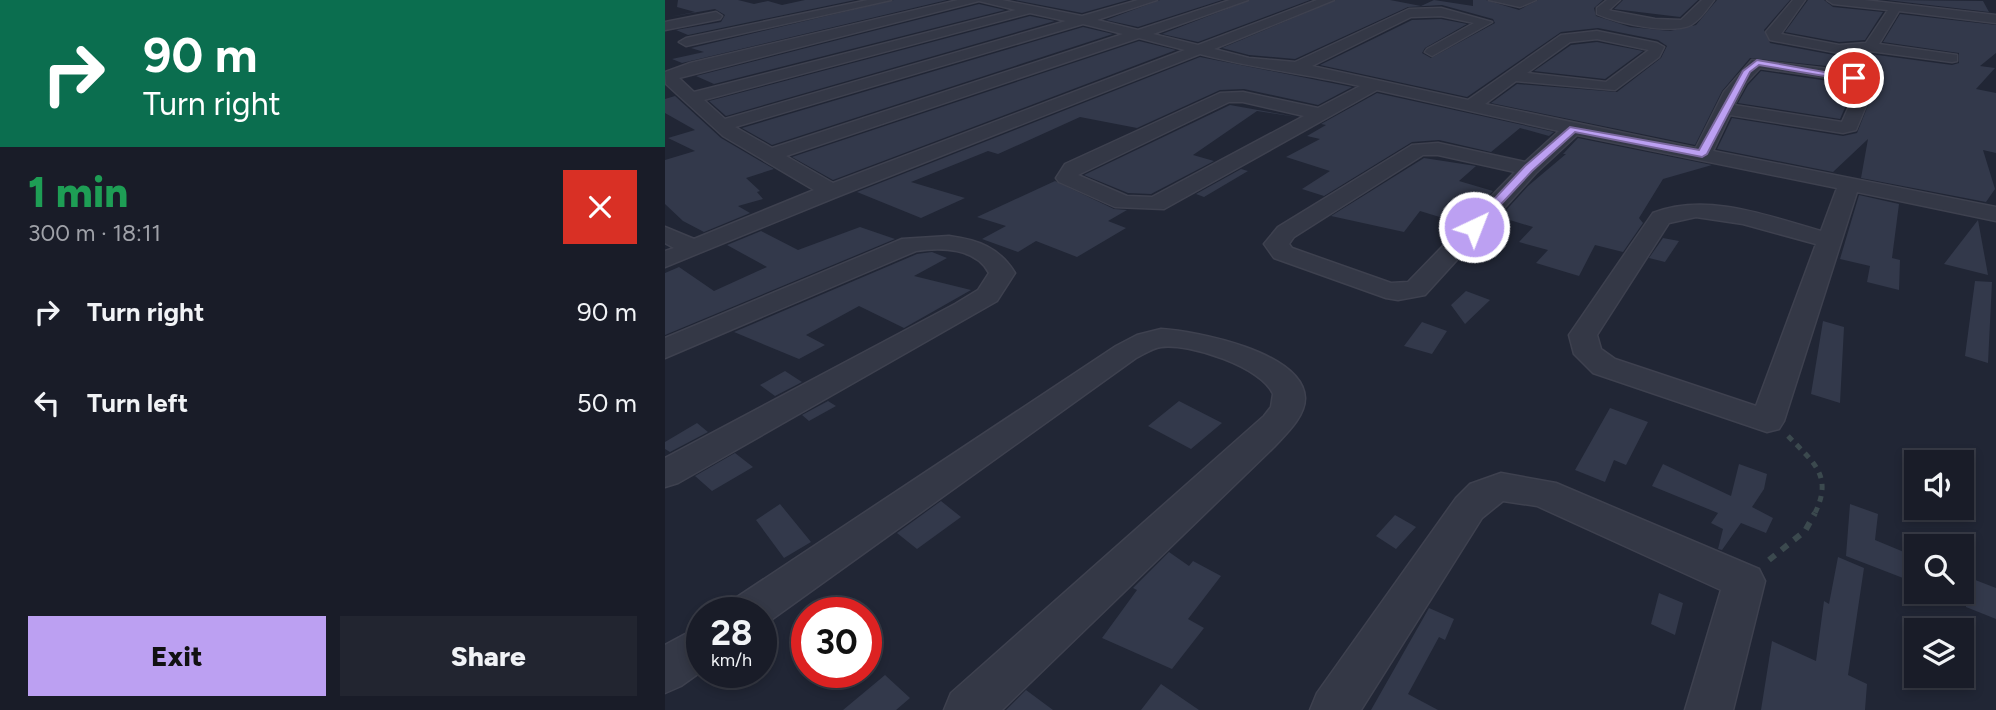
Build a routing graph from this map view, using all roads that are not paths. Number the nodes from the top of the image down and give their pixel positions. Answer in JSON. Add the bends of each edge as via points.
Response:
{"nodes":[{"id":1,"x":885,"y":0,"type":"edge"},
{"id":2,"x":973,"y":0,"type":"edge"},
{"id":3,"x":984,"y":0,"type":"edge"},
{"id":4,"x":1065,"y":0,"type":"edge"},
{"id":5,"x":1151,"y":0,"type":"edge"},
{"id":6,"x":1242,"y":0,"type":"edge"},
{"id":7,"x":1328,"y":0,"type":"edge"},
{"id":8,"x":1495,"y":0,"type":"edge"},
{"id":9,"x":1530,"y":0,"type":"edge"},
{"id":10,"x":1614,"y":0,"type":"edge"},
{"id":11,"x":1708,"y":0,"type":"edge"},
{"id":12,"x":1799,"y":0,"type":"edge"},
{"id":13,"x":1833,"y":0,"type":"edge"},
{"id":14,"x":1895,"y":8,"type":"junction"},
{"id":15,"x":1032,"y":10,"type":"junction"},
{"id":16,"x":728,"y":13,"type":"dead end"},
{"id":17,"x":1996,"y":19,"type":"edge"},
{"id":18,"x":1082,"y":20,"type":"junction"},
{"id":19,"x":665,"y":26,"type":"edge"},
{"id":20,"x":1141,"y":34,"type":"junction"},
{"id":21,"x":686,"y":42,"type":"dead end"},
{"id":22,"x":1870,"y":47,"type":"junction"},
{"id":23,"x":1199,"y":51,"type":"junction"},
{"id":24,"x":1432,"y":52,"type":"dead end"},
{"id":25,"x":1952,"y":58,"type":"dead end"},
{"id":26,"x":1297,"y":67,"type":"junction"},
{"id":27,"x":1513,"y":76,"type":"junction"},
{"id":28,"x":1372,"y":86,"type":"junction"},
{"id":29,"x":691,"y":98,"type":"junction"},
{"id":30,"x":1471,"y":106,"type":"junction"},
{"id":31,"x":1725,"y":109,"type":"junction"},
{"id":32,"x":1320,"y":114,"type":"junction"},
{"id":33,"x":723,"y":125,"type":"junction"},
{"id":34,"x":1573,"y":129,"type":"junction"},
{"id":35,"x":1702,"y":154,"type":"junction"},
{"id":36,"x":767,"y":156,"type":"junction"},
{"id":37,"x":1528,"y":169,"type":"junction"},
{"id":38,"x":1849,"y":185,"type":"junction"},
{"id":39,"x":831,"y":191,"type":"junction"},
{"id":40,"x":1996,"y":214,"type":"edge"},
{"id":41,"x":665,"y":234,"type":"edge"},
{"id":42,"x":1829,"y":240,"type":"junction"},
{"id":43,"x":693,"y":248,"type":"junction"},
{"id":44,"x":665,"y":260,"type":"edge"},
{"id":45,"x":665,"y":349,"type":"edge"},
{"id":46,"x":665,"y":474,"type":"edge"},
{"id":47,"x":771,"y":597,"type":"edge"},
{"id":48,"x":686,"y":656,"type":"edge"},
{"id":49,"x":665,"y":671,"type":"edge"},
{"id":50,"x":968,"y":710,"type":"edge"},
{"id":51,"x":1334,"y":710,"type":"edge"},
{"id":52,"x":1710,"y":710,"type":"edge"}],
"edges":[{"from":1,"to":21,"type":"street"},
{"from":2,"to":29,"type":"street","via":[[670,76]]},
{"from":3,"to":15,"type":"street"},
{"from":4,"to":15,"type":"street"},
{"from":5,"to":18,"type":"street"},
{"from":6,"to":20,"type":"street"},
{"from":7,"to":23,"type":"street"},
{"from":8,"to":9,"type":"street"},
{"from":10,"to":11,"type":"street","via":[[1601,11],[1677,24],[1687,22]]},
{"from":12,"to":22,"type":"street","via":[[1773,32],[1775,37],[1839,48]]},
{"from":13,"to":14,"type":"street"},
{"from":14,"to":17,"type":"street"},
{"from":14,"to":22,"type":"street"},
{"from":15,"to":18,"type":"street"},
{"from":15,"to":29,"type":"street"},
{"from":16,"to":19,"type":"street"},
{"from":18,"to":20,"type":"street"},
{"from":18,"to":33,"type":"street"},
{"from":20,"to":23,"type":"street"},
{"from":20,"to":36,"type":"street"},
{"from":22,"to":25,"type":"street"},
{"from":23,"to":26,"type":"street"},
{"from":23,"to":39,"type":"street"},
{"from":24,"to":26,"type":"street","via":[[1486,22],[1441,12],[1409,13]]},
{"from":26,"to":28,"type":"street"},
{"from":27,"to":27,"type":"street","via":[[1609,87],[1657,47],[1609,37],[1575,36]]},
{"from":27,"to":30,"type":"street"},
{"from":28,"to":30,"type":"street"},
{"from":28,"to":32,"type":"street"},
{"from":29,"to":33,"type":"street"},
{"from":30,"to":34,"type":"street"},
{"from":31,"to":31,"type":"street","via":[[1843,128],[1850,126],[1867,84],[1846,76],[1757,62]]},
{"from":31,"to":35,"type":"street"},
{"from":32,"to":32,"type":"street","via":[[1156,204],[1123,202],[1066,178],[1072,168],[1226,97]]},
{"from":33,"to":36,"type":"street"},
{"from":34,"to":35,"type":"street"},
{"from":34,"to":37,"type":"street"},
{"from":35,"to":38,"type":"street"},
{"from":36,"to":39,"type":"street"},
{"from":37,"to":37,"type":"street","via":[[1419,149],[1286,232],[1276,244],[1283,253],[1386,290],[1416,289]]},
{"from":38,"to":40,"type":"street"},
{"from":38,"to":42,"type":"street"},
{"from":39,"to":43,"type":"street"},
{"from":41,"to":43,"type":"street"},
{"from":42,"to":42,"type":"street","via":[[1767,421],[1604,366],[1591,358],[1584,346],[1583,335],[1668,213],[1707,211]]},
{"from":43,"to":44,"type":"street"},
{"from":45,"to":46,"type":"street","via":[[911,244],[966,244],[999,265],[1002,273],[988,295],[965,310]]},
{"from":47,"to":50,"type":"street","via":[[1146,341],[1194,341],[1271,368],[1285,382],[1290,396],[1286,412]]},
{"from":48,"to":49,"type":"street"},
{"from":51,"to":52,"type":"street","via":[[1469,508],[1483,494],[1501,487],[1543,493],[1744,581]]}]}
